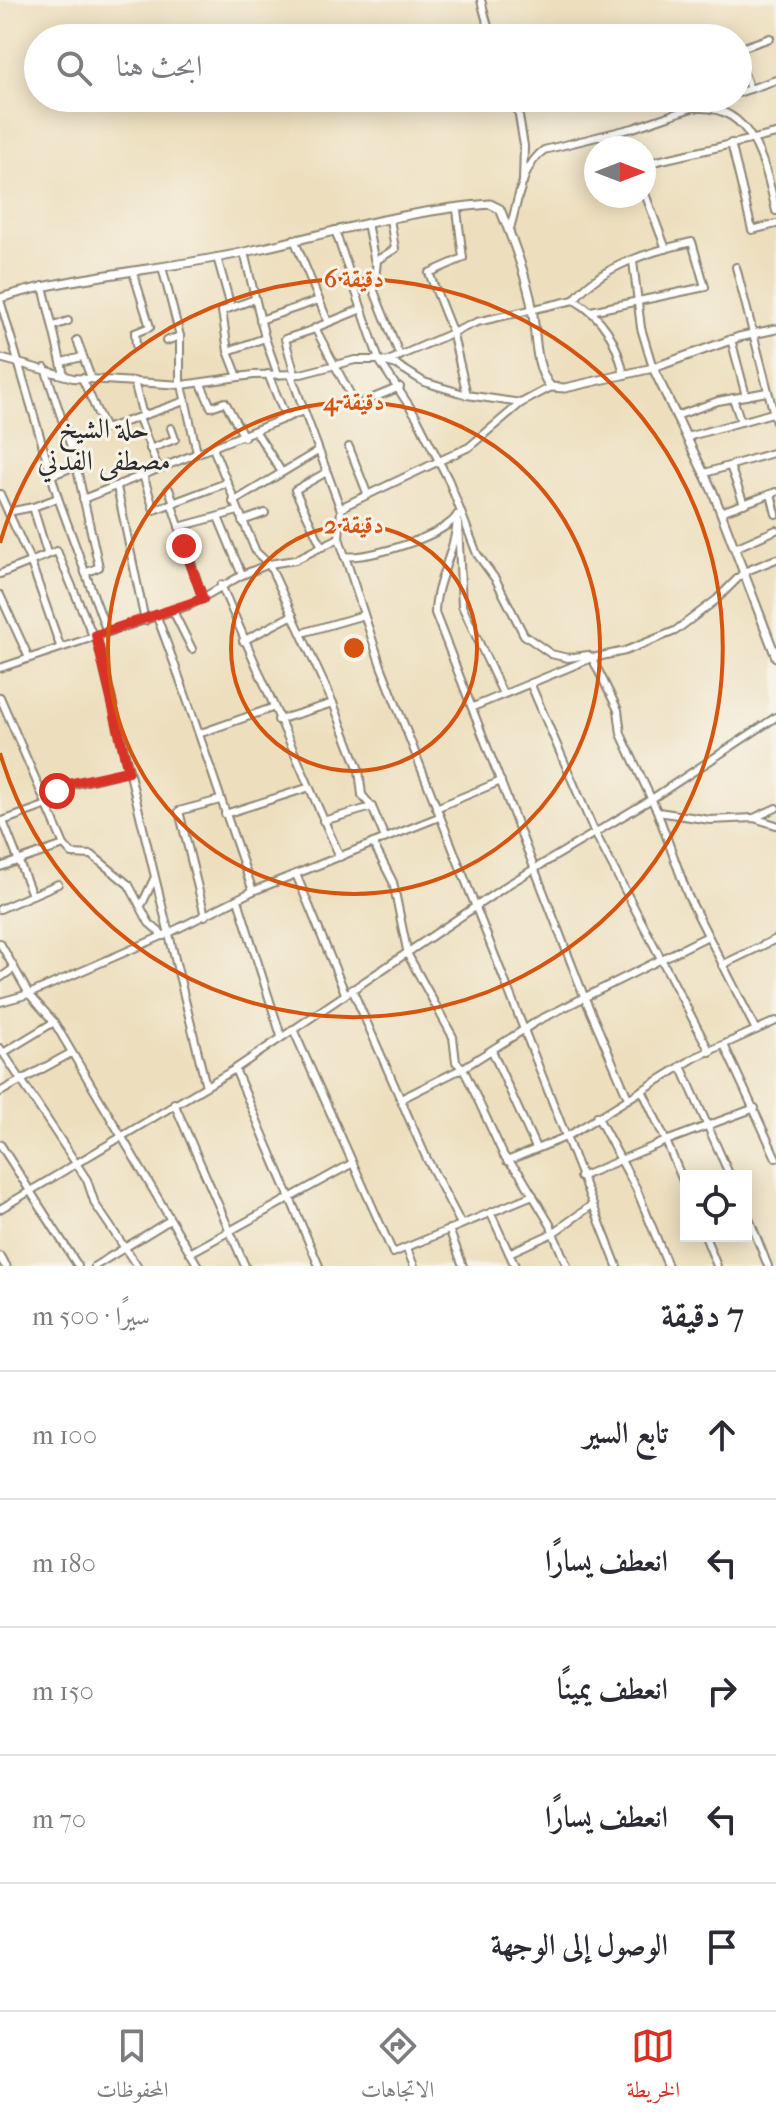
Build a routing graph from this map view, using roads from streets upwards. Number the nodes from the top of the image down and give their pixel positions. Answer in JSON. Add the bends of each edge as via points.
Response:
{"nodes":[{"id":1,"x":481,"y":0,"type":"edge"},
{"id":2,"x":487,"y":24,"type":"edge"},
{"id":3,"x":770,"y":38,"type":"dead end"},
{"id":4,"x":752,"y":44,"type":"edge"},
{"id":5,"x":776,"y":80,"type":"edge"},
{"id":6,"x":752,"y":88,"type":"edge"},
{"id":7,"x":518,"y":112,"type":"edge"},
{"id":8,"x":679,"y":112,"type":"edge"},
{"id":9,"x":725,"y":112,"type":"edge"},
{"id":10,"x":776,"y":134,"type":"edge"},
{"id":11,"x":753,"y":139,"type":"junction"},
{"id":12,"x":731,"y":143,"type":"junction"},
{"id":13,"x":656,"y":161,"type":"edge"},
{"id":14,"x":523,"y":185,"type":"junction"},
{"id":15,"x":650,"y":208,"type":"edge"},
{"id":16,"x":457,"y":210,"type":"junction"},
{"id":17,"x":776,"y":211,"type":"edge"},
{"id":18,"x":390,"y":219,"type":"junction"},
{"id":19,"x":367,"y":223,"type":"junction"},
{"id":20,"x":776,"y":224,"type":"edge"},
{"id":21,"x":335,"y":230,"type":"junction"},
{"id":22,"x":509,"y":232,"type":"junction"},
{"id":23,"x":294,"y":239,"type":"junction"},
{"id":24,"x":666,"y":249,"type":"junction"},
{"id":25,"x":244,"y":252,"type":"junction"},
{"id":26,"x":217,"y":257,"type":"junction"},
{"id":27,"x":633,"y":261,"type":"junction"},
{"id":28,"x":375,"y":264,"type":"junction"},
{"id":29,"x":162,"y":267,"type":"junction"},
{"id":30,"x":736,"y":267,"type":"dead end"},
{"id":31,"x":133,"y":272,"type":"junction"},
{"id":32,"x":43,"y":286,"type":"junction"},
{"id":33,"x":0,"y":299,"type":"edge"},
{"id":34,"x":255,"y":299,"type":"junction"},
{"id":35,"x":638,"y":299,"type":"junction"},
{"id":36,"x":319,"y":300,"type":"junction"},
{"id":37,"x":574,"y":300,"type":"junction"},
{"id":38,"x":231,"y":307,"type":"junction"},
{"id":39,"x":533,"y":309,"type":"junction"},
{"id":40,"x":359,"y":310,"type":"junction"},
{"id":41,"x":591,"y":311,"type":"junction"},
{"id":42,"x":260,"y":320,"type":"junction"},
{"id":43,"x":68,"y":321,"type":"dead end"},
{"id":44,"x":328,"y":322,"type":"junction"},
{"id":45,"x":54,"y":326,"type":"junction"},
{"id":46,"x":315,"y":329,"type":"junction"},
{"id":47,"x":776,"y":329,"type":"edge"},
{"id":48,"x":452,"y":331,"type":"junction"},
{"id":49,"x":750,"y":334,"type":"junction"},
{"id":50,"x":180,"y":336,"type":"junction"},
{"id":51,"x":265,"y":338,"type":"junction"},
{"id":52,"x":731,"y":339,"type":"junction"},
{"id":53,"x":77,"y":340,"type":"dead end"},
{"id":54,"x":166,"y":341,"type":"dead end"},
{"id":55,"x":136,"y":345,"type":"dead end"},
{"id":56,"x":228,"y":351,"type":"junction"},
{"id":57,"x":400,"y":356,"type":"junction"},
{"id":58,"x":82,"y":357,"type":"junction"},
{"id":59,"x":0,"y":358,"type":"edge"},
{"id":60,"x":379,"y":360,"type":"junction"},
{"id":61,"x":388,"y":361,"type":"junction"},
{"id":62,"x":19,"y":362,"type":"junction"},
{"id":63,"x":62,"y":362,"type":"junction"},
{"id":64,"x":334,"y":365,"type":"junction"},
{"id":65,"x":45,"y":368,"type":"junction"},
{"id":66,"x":653,"y":368,"type":"junction"},
{"id":67,"x":268,"y":374,"type":"junction"},
{"id":68,"x":64,"y":375,"type":"junction"},
{"id":69,"x":278,"y":375,"type":"junction"},
{"id":70,"x":293,"y":375,"type":"junction"},
{"id":71,"x":624,"y":375,"type":"junction"},
{"id":72,"x":238,"y":377,"type":"junction"},
{"id":73,"x":82,"y":378,"type":"junction"},
{"id":74,"x":91,"y":378,"type":"junction"},
{"id":75,"x":134,"y":381,"type":"junction"},
{"id":76,"x":181,"y":384,"type":"junction"},
{"id":77,"x":201,"y":384,"type":"junction"},
{"id":78,"x":400,"y":387,"type":"junction"},
{"id":79,"x":551,"y":387,"type":"junction"},
{"id":80,"x":767,"y":392,"type":"junction"},
{"id":81,"x":467,"y":395,"type":"junction"},
{"id":82,"x":746,"y":396,"type":"junction"},
{"id":83,"x":733,"y":398,"type":"junction"},
{"id":84,"x":185,"y":401,"type":"junction"},
{"id":85,"x":521,"y":403,"type":"junction"},
{"id":86,"x":303,"y":411,"type":"junction"},
{"id":87,"x":775,"y":412,"type":"edge"},
{"id":88,"x":676,"y":416,"type":"junction"},
{"id":89,"x":141,"y":417,"type":"junction"},
{"id":90,"x":286,"y":418,"type":"junction"},
{"id":91,"x":741,"y":422,"type":"junction"},
{"id":92,"x":776,"y":422,"type":"edge"},
{"id":93,"x":171,"y":428,"type":"dead end"},
{"id":94,"x":256,"y":432,"type":"junction"},
{"id":95,"x":244,"y":437,"type":"junction"},
{"id":96,"x":687,"y":437,"type":"junction"},
{"id":97,"x":349,"y":447,"type":"dead end"},
{"id":98,"x":213,"y":448,"type":"junction"},
{"id":99,"x":150,"y":449,"type":"junction"},
{"id":100,"x":318,"y":451,"type":"junction"},
{"id":101,"x":776,"y":452,"type":"edge"},
{"id":102,"x":197,"y":453,"type":"junction"},
{"id":103,"x":440,"y":463,"type":"junction"},
{"id":104,"x":76,"y":466,"type":"junction"},
{"id":105,"x":730,"y":466,"type":"junction"},
{"id":106,"x":158,"y":468,"type":"junction"},
{"id":107,"x":281,"y":471,"type":"junction"},
{"id":108,"x":325,"y":473,"type":"junction"},
{"id":109,"x":705,"y":473,"type":"junction"},
{"id":110,"x":52,"y":475,"type":"junction"},
{"id":111,"x":143,"y":475,"type":"junction"},
{"id":112,"x":226,"y":483,"type":"junction"},
{"id":113,"x":117,"y":487,"type":"junction"},
{"id":114,"x":169,"y":489,"type":"dead end"},
{"id":115,"x":367,"y":493,"type":"junction"},
{"id":116,"x":773,"y":493,"type":"edge"},
{"id":117,"x":0,"y":494,"type":"edge"},
{"id":118,"x":58,"y":498,"type":"junction"},
{"id":119,"x":83,"y":499,"type":"junction"},
{"id":120,"x":233,"y":502,"type":"junction"},
{"id":121,"x":173,"y":504,"type":"junction"},
{"id":122,"x":744,"y":504,"type":"junction"},
{"id":123,"x":33,"y":507,"type":"junction"},
{"id":124,"x":341,"y":510,"type":"junction"},
{"id":125,"x":238,"y":511,"type":"junction"},
{"id":126,"x":721,"y":512,"type":"junction"},
{"id":127,"x":9,"y":513,"type":"junction"},
{"id":128,"x":265,"y":513,"type":"dead end"},
{"id":129,"x":776,"y":514,"type":"edge"},
{"id":130,"x":458,"y":516,"type":"junction"},
{"id":131,"x":218,"y":517,"type":"junction"},
{"id":132,"x":0,"y":518,"type":"edge"},
{"id":133,"x":242,"y":521,"type":"junction"},
{"id":134,"x":179,"y":527,"type":"junction"},
{"id":135,"x":776,"y":530,"type":"edge"},
{"id":136,"x":339,"y":538,"type":"junction"},
{"id":137,"x":322,"y":547,"type":"junction"},
{"id":138,"x":735,"y":548,"type":"junction"},
{"id":139,"x":47,"y":553,"type":"junction"},
{"id":140,"x":344,"y":556,"type":"junction"},
{"id":141,"x":776,"y":559,"type":"edge"},
{"id":142,"x":30,"y":560,"type":"junction"},
{"id":143,"x":269,"y":564,"type":"junction"},
{"id":144,"x":84,"y":570,"type":"junction"},
{"id":145,"x":744,"y":572,"type":"junction"},
{"id":146,"x":0,"y":574,"type":"edge"},
{"id":147,"x":67,"y":574,"type":"junction"},
{"id":148,"x":242,"y":575,"type":"junction"},
{"id":149,"x":221,"y":585,"type":"junction"},
{"id":150,"x":0,"y":595,"type":"edge"},
{"id":151,"x":203,"y":599,"type":"junction"},
{"id":152,"x":173,"y":611,"type":"junction"},
{"id":153,"x":293,"y":615,"type":"junction"},
{"id":154,"x":364,"y":615,"type":"junction"},
{"id":155,"x":157,"y":617,"type":"junction"},
{"id":156,"x":145,"y":621,"type":"junction"},
{"id":157,"x":107,"y":632,"type":"junction"},
{"id":158,"x":302,"y":633,"type":"junction"},
{"id":159,"x":94,"y":635,"type":"junction"},
{"id":160,"x":243,"y":641,"type":"junction"},
{"id":161,"x":60,"y":646,"type":"junction"},
{"id":162,"x":192,"y":649,"type":"dead end"},
{"id":163,"x":776,"y":657,"type":"edge"},
{"id":164,"x":29,"y":658,"type":"junction"},
{"id":165,"x":592,"y":658,"type":"junction"},
{"id":166,"x":0,"y":668,"type":"edge"},
{"id":167,"x":530,"y":683,"type":"junction"},
{"id":168,"x":503,"y":694,"type":"junction"},
{"id":169,"x":0,"y":697,"type":"edge"},
{"id":170,"x":333,"y":703,"type":"junction"},
{"id":171,"x":473,"y":707,"type":"junction"},
{"id":172,"x":272,"y":708,"type":"junction"},
{"id":173,"x":3,"y":712,"type":"edge"},
{"id":174,"x":776,"y":717,"type":"edge"},
{"id":175,"x":278,"y":720,"type":"junction"},
{"id":176,"x":201,"y":733,"type":"junction"},
{"id":177,"x":128,"y":771,"type":"junction"},
{"id":178,"x":501,"y":781,"type":"junction"},
{"id":179,"x":307,"y":788,"type":"junction"},
{"id":180,"x":220,"y":800,"type":"junction"},
{"id":181,"x":650,"y":800,"type":"junction"},
{"id":182,"x":47,"y":805,"type":"junction"},
{"id":183,"x":372,"y":807,"type":"junction"},
{"id":184,"x":436,"y":808,"type":"junction"},
{"id":185,"x":776,"y":808,"type":"edge"},
{"id":186,"x":657,"y":811,"type":"junction"},
{"id":187,"x":225,"y":814,"type":"junction"},
{"id":188,"x":439,"y":817,"type":"junction"},
{"id":189,"x":754,"y":818,"type":"junction"},
{"id":190,"x":323,"y":821,"type":"junction"},
{"id":191,"x":2,"y":822,"type":"edge"},
{"id":192,"x":776,"y":825,"type":"edge"},
{"id":193,"x":595,"y":833,"type":"junction"},
{"id":194,"x":385,"y":838,"type":"junction"},
{"id":195,"x":373,"y":843,"type":"junction"},
{"id":196,"x":64,"y":845,"type":"junction"},
{"id":197,"x":340,"y":857,"type":"junction"},
{"id":198,"x":19,"y":861,"type":"junction"},
{"id":199,"x":0,"y":867,"type":"edge"},
{"id":200,"x":535,"y":868,"type":"junction"},
{"id":201,"x":296,"y":874,"type":"junction"},
{"id":202,"x":154,"y":879,"type":"junction"},
{"id":203,"x":58,"y":884,"type":"dead end"},
{"id":204,"x":253,"y":891,"type":"junction"},
{"id":205,"x":32,"y":895,"type":"junction"},
{"id":206,"x":238,"y":900,"type":"junction"},
{"id":207,"x":142,"y":906,"type":"junction"},
{"id":208,"x":0,"y":909,"type":"edge"},
{"id":209,"x":474,"y":909,"type":"junction"},
{"id":210,"x":205,"y":916,"type":"junction"},
{"id":211,"x":166,"y":934,"type":"junction"},
{"id":212,"x":708,"y":936,"type":"junction"},
{"id":213,"x":776,"y":939,"type":"edge"},
{"id":214,"x":0,"y":943,"type":"edge"},
{"id":215,"x":408,"y":955,"type":"junction"},
{"id":216,"x":658,"y":958,"type":"junction"},
{"id":217,"x":722,"y":965,"type":"junction"},
{"id":218,"x":13,"y":969,"type":"junction"},
{"id":219,"x":0,"y":978,"type":"edge"},
{"id":220,"x":352,"y":989,"type":"junction"},
{"id":221,"x":345,"y":993,"type":"junction"},
{"id":222,"x":29,"y":994,"type":"junction"},
{"id":223,"x":584,"y":996,"type":"junction"},
{"id":224,"x":0,"y":1002,"type":"edge"},
{"id":225,"x":54,"y":1022,"type":"junction"},
{"id":226,"x":775,"y":1024,"type":"edge"},
{"id":227,"x":293,"y":1029,"type":"junction"},
{"id":228,"x":524,"y":1030,"type":"junction"},
{"id":229,"x":756,"y":1030,"type":"junction"},
{"id":230,"x":281,"y":1036,"type":"junction"},
{"id":231,"x":725,"y":1047,"type":"junction"},
{"id":232,"x":2,"y":1051,"type":"edge"},
{"id":233,"x":492,"y":1051,"type":"junction"},
{"id":234,"x":710,"y":1052,"type":"junction"},
{"id":235,"x":71,"y":1053,"type":"junction"},
{"id":236,"x":681,"y":1066,"type":"junction"},
{"id":237,"x":463,"y":1068,"type":"junction"},
{"id":238,"x":235,"y":1069,"type":"junction"},
{"id":239,"x":19,"y":1080,"type":"junction"},
{"id":240,"x":206,"y":1086,"type":"junction"},
{"id":241,"x":642,"y":1090,"type":"junction"},
{"id":242,"x":0,"y":1092,"type":"edge"},
{"id":243,"x":403,"y":1098,"type":"junction"},
{"id":244,"x":628,"y":1098,"type":"junction"},
{"id":245,"x":174,"y":1103,"type":"junction"},
{"id":246,"x":755,"y":1108,"type":"junction"},
{"id":247,"x":597,"y":1116,"type":"junction"},
{"id":248,"x":707,"y":1124,"type":"junction"},
{"id":249,"x":121,"y":1136,"type":"junction"},
{"id":250,"x":568,"y":1136,"type":"junction"},
{"id":251,"x":666,"y":1141,"type":"junction"},
{"id":252,"x":0,"y":1144,"type":"edge"},
{"id":253,"x":536,"y":1148,"type":"junction"},
{"id":254,"x":776,"y":1158,"type":"edge"},
{"id":255,"x":621,"y":1160,"type":"junction"},
{"id":256,"x":507,"y":1161,"type":"junction"},
{"id":257,"x":74,"y":1162,"type":"junction"},
{"id":258,"x":351,"y":1164,"type":"junction"},
{"id":259,"x":727,"y":1170,"type":"edge"},
{"id":260,"x":680,"y":1174,"type":"edge"},
{"id":261,"x":580,"y":1177,"type":"junction"},
{"id":262,"x":31,"y":1189,"type":"junction"},
{"id":263,"x":533,"y":1195,"type":"junction"},
{"id":264,"x":289,"y":1196,"type":"junction"},
{"id":265,"x":592,"y":1205,"type":"junction"},
{"id":266,"x":0,"y":1209,"type":"edge"},
{"id":267,"x":491,"y":1214,"type":"junction"},
{"id":268,"x":170,"y":1220,"type":"junction"},
{"id":269,"x":461,"y":1224,"type":"junction"},
{"id":270,"x":752,"y":1226,"type":"edge"},
{"id":271,"x":449,"y":1229,"type":"junction"},
{"id":272,"x":228,"y":1232,"type":"junction"},
{"id":273,"x":553,"y":1233,"type":"junction"},
{"id":274,"x":707,"y":1242,"type":"edge"},
{"id":275,"x":126,"y":1247,"type":"junction"},
{"id":276,"x":407,"y":1249,"type":"junction"},
{"id":277,"x":190,"y":1253,"type":"junction"},
{"id":278,"x":509,"y":1253,"type":"junction"},
{"id":279,"x":0,"y":1257,"type":"edge"},
{"id":280,"x":243,"y":1265,"type":"edge"},
{"id":281,"x":6,"y":1266,"type":"edge"},
{"id":282,"x":78,"y":1266,"type":"edge"},
{"id":283,"x":95,"y":1266,"type":"edge"},
{"id":284,"x":137,"y":1266,"type":"edge"},
{"id":285,"x":198,"y":1266,"type":"edge"},
{"id":286,"x":319,"y":1266,"type":"edge"},
{"id":287,"x":414,"y":1266,"type":"edge"},
{"id":288,"x":463,"y":1266,"type":"edge"},
{"id":289,"x":515,"y":1266,"type":"edge"},
{"id":290,"x":567,"y":1266,"type":"edge"},
{"id":291,"x":617,"y":1266,"type":"edge"},
{"id":292,"x":668,"y":1266,"type":"edge"},
{"id":293,"x":717,"y":1266,"type":"edge"},
{"id":294,"x":768,"y":1266,"type":"edge"}],
"edges":[{"from":1,"to":2,"type":"street"},
{"from":3,"to":4,"type":"street"},
{"from":5,"to":6,"type":"street"},
{"from":7,"to":14,"type":"street"},
{"from":8,"to":14,"type":"street","via":[[544,150]]},
{"from":9,"to":11,"type":"street","via":[[747,127]]},
{"from":10,"to":11,"type":"street"},
{"from":11,"to":12,"type":"street"},
{"from":11,"to":17,"type":"street"},
{"from":12,"to":13,"type":"street"},
{"from":12,"to":20,"type":"street","via":[[752,230]]},
{"from":14,"to":22,"type":"street"},
{"from":15,"to":24,"type":"street"},
{"from":16,"to":18,"type":"street"},
{"from":16,"to":22,"type":"street","via":[[496,206]]},
{"from":16,"to":48,"type":"street","via":[[463,258],[429,272]]},
{"from":18,"to":19,"type":"street"},
{"from":18,"to":28,"type":"street","via":[[395,249]]},
{"from":19,"to":21,"type":"street"},
{"from":19,"to":28,"type":"street"},
{"from":21,"to":23,"type":"street"},
{"from":21,"to":40,"type":"street"},
{"from":22,"to":39,"type":"street"},
{"from":23,"to":25,"type":"street"},
{"from":23,"to":36,"type":"street"},
{"from":24,"to":27,"type":"street"},
{"from":24,"to":35,"type":"street","via":[[692,242],[706,285]]},
{"from":25,"to":26,"type":"street"},
{"from":25,"to":34,"type":"street"},
{"from":26,"to":29,"type":"street"},
{"from":26,"to":38,"type":"street"},
{"from":27,"to":35,"type":"street"},
{"from":27,"to":37,"type":"street","via":[[594,279]]},
{"from":28,"to":57,"type":"street","via":[[374,291]]},
{"from":29,"to":31,"type":"street"},
{"from":29,"to":50,"type":"street"},
{"from":30,"to":49,"type":"street"},
{"from":31,"to":32,"type":"street"},
{"from":31,"to":55,"type":"street","via":[[150,327],[135,333]]},
{"from":32,"to":33,"type":"street"},
{"from":32,"to":45,"type":"street"},
{"from":33,"to":62,"type":"street"},
{"from":34,"to":38,"type":"street"},
{"from":34,"to":42,"type":"street"},
{"from":35,"to":41,"type":"street"},
{"from":35,"to":66,"type":"street"},
{"from":36,"to":42,"type":"street"},
{"from":36,"to":44,"type":"street"},
{"from":37,"to":39,"type":"street"},
{"from":37,"to":41,"type":"street"},
{"from":38,"to":56,"type":"street","via":[[222,310]]},
{"from":39,"to":48,"type":"street"},
{"from":39,"to":79,"type":"street","via":[[541,366]]},
{"from":40,"to":44,"type":"street"},
{"from":40,"to":60,"type":"street"},
{"from":41,"to":71,"type":"street","via":[[614,342]]},
{"from":42,"to":51,"type":"street"},
{"from":43,"to":45,"type":"street"},
{"from":44,"to":46,"type":"street"},
{"from":45,"to":63,"type":"street"},
{"from":46,"to":64,"type":"street"},
{"from":46,"to":70,"type":"street","via":[[285,340]]},
{"from":47,"to":49,"type":"street"},
{"from":48,"to":57,"type":"street"},
{"from":48,"to":81,"type":"street"},
{"from":49,"to":52,"type":"street"},
{"from":49,"to":80,"type":"street"},
{"from":50,"to":54,"type":"street"},
{"from":50,"to":76,"type":"street"},
{"from":51,"to":56,"type":"street"},
{"from":51,"to":69,"type":"street"},
{"from":52,"to":66,"type":"street"},
{"from":52,"to":82,"type":"street"},
{"from":53,"to":58,"type":"street"},
{"from":56,"to":72,"type":"street"},
{"from":57,"to":61,"type":"street"},
{"from":58,"to":63,"type":"street"},
{"from":58,"to":74,"type":"street"},
{"from":59,"to":62,"type":"street"},
{"from":60,"to":61,"type":"street"},
{"from":60,"to":64,"type":"street"},
{"from":60,"to":78,"type":"street"},
{"from":61,"to":81,"type":"street","via":[[424,382]]},
{"from":62,"to":65,"type":"street"},
{"from":62,"to":110,"type":"street"},
{"from":63,"to":68,"type":"street"},
{"from":64,"to":70,"type":"street"},
{"from":64,"to":78,"type":"street","via":[[356,405]]},
{"from":65,"to":68,"type":"street"},
{"from":65,"to":104,"type":"street"},
{"from":66,"to":71,"type":"street"},
{"from":66,"to":88,"type":"street"},
{"from":67,"to":69,"type":"street"},
{"from":67,"to":72,"type":"street"},
{"from":67,"to":90,"type":"street"},
{"from":68,"to":73,"type":"street"},
{"from":69,"to":70,"type":"street"},
{"from":70,"to":86,"type":"street"},
{"from":71,"to":79,"type":"street"},
{"from":72,"to":77,"type":"street"},
{"from":73,"to":74,"type":"street"},
{"from":73,"to":89,"type":"street","via":[[104,429]]},
{"from":74,"to":75,"type":"street"},
{"from":75,"to":76,"type":"street"},
{"from":75,"to":89,"type":"street"},
{"from":76,"to":77,"type":"street"},
{"from":76,"to":84,"type":"street"},
{"from":77,"to":95,"type":"street","via":[[211,407],[226,403]]},
{"from":78,"to":103,"type":"street"},
{"from":79,"to":85,"type":"street"},
{"from":80,"to":82,"type":"street"},
{"from":80,"to":87,"type":"street"},
{"from":81,"to":85,"type":"street"},
{"from":82,"to":83,"type":"street"},
{"from":83,"to":88,"type":"street"},
{"from":83,"to":91,"type":"street"},
{"from":84,"to":89,"type":"street"},
{"from":84,"to":102,"type":"street"},
{"from":85,"to":103,"type":"street","via":[[483,437]]},
{"from":86,"to":90,"type":"street"},
{"from":86,"to":100,"type":"street"},
{"from":87,"to":91,"type":"street"},
{"from":87,"to":92,"type":"street"},
{"from":88,"to":96,"type":"street"},
{"from":89,"to":99,"type":"street"},
{"from":90,"to":94,"type":"street"},
{"from":91,"to":96,"type":"street"},
{"from":93,"to":99,"type":"street","via":[[175,439]]},
{"from":94,"to":95,"type":"street"},
{"from":94,"to":107,"type":"street"},
{"from":95,"to":98,"type":"street"},
{"from":96,"to":109,"type":"street"},
{"from":97,"to":115,"type":"street"},
{"from":98,"to":102,"type":"street"},
{"from":98,"to":112,"type":"street"},
{"from":99,"to":106,"type":"street"},
{"from":100,"to":107,"type":"street"},
{"from":100,"to":108,"type":"street"},
{"from":101,"to":105,"type":"street"},
{"from":102,"to":106,"type":"street"},
{"from":103,"to":115,"type":"street"},
{"from":103,"to":130,"type":"street"},
{"from":104,"to":110,"type":"street"},
{"from":104,"to":119,"type":"street"},
{"from":105,"to":109,"type":"street"},
{"from":105,"to":122,"type":"street"},
{"from":106,"to":111,"type":"street"},
{"from":107,"to":120,"type":"street"},
{"from":108,"to":124,"type":"street"},
{"from":108,"to":137,"type":"street","via":[[295,490]]},
{"from":109,"to":126,"type":"street"},
{"from":110,"to":118,"type":"street"},
{"from":111,"to":113,"type":"street"},
{"from":111,"to":121,"type":"street","via":[[154,510]]},
{"from":112,"to":120,"type":"street"},
{"from":112,"to":121,"type":"street"},
{"from":113,"to":119,"type":"street"},
{"from":113,"to":156,"type":"street"},
{"from":114,"to":121,"type":"street"},
{"from":115,"to":124,"type":"street"},
{"from":116,"to":122,"type":"street"},
{"from":116,"to":129,"type":"street"},
{"from":117,"to":127,"type":"street"},
{"from":118,"to":123,"type":"street"},
{"from":118,"to":144,"type":"street"},
{"from":119,"to":144,"type":"street","via":[[99,567]]},
{"from":120,"to":125,"type":"street"},
{"from":121,"to":134,"type":"street"},
{"from":122,"to":126,"type":"street"},
{"from":123,"to":127,"type":"street"},
{"from":123,"to":139,"type":"street"},
{"from":124,"to":136,"type":"street"},
{"from":125,"to":131,"type":"street"},
{"from":125,"to":133,"type":"street"},
{"from":126,"to":138,"type":"street"},
{"from":127,"to":132,"type":"street"},
{"from":127,"to":142,"type":"street"},
{"from":128,"to":133,"type":"street"},
{"from":130,"to":140,"type":"street","via":[[396,547]]},
{"from":130,"to":165,"type":"street","via":[[529,641],[551,654]]},
{"from":130,"to":168,"type":"street","via":[[462,606]]},
{"from":130,"to":171,"type":"street","via":[[435,613]]},
{"from":131,"to":134,"type":"street"},
{"from":131,"to":148,"type":"street"},
{"from":133,"to":143,"type":"street","via":[[256,552]]},
{"from":134,"to":151,"type":"street"},
{"from":135,"to":138,"type":"street"},
{"from":136,"to":137,"type":"street"},
{"from":136,"to":140,"type":"street"},
{"from":137,"to":143,"type":"street","via":[[295,560]]},
{"from":138,"to":145,"type":"street"},
{"from":139,"to":142,"type":"street"},
{"from":139,"to":147,"type":"street","via":[[57,552]]},
{"from":140,"to":154,"type":"street"},
{"from":141,"to":145,"type":"street"},
{"from":142,"to":146,"type":"street"},
{"from":142,"to":161,"type":"street"},
{"from":143,"to":148,"type":"street"},
{"from":143,"to":153,"type":"street"},
{"from":144,"to":147,"type":"street"},
{"from":144,"to":157,"type":"street"},
{"from":145,"to":163,"type":"street"},
{"from":145,"to":165,"type":"street","via":[[675,631]]},
{"from":147,"to":159,"type":"street"},
{"from":148,"to":149,"type":"street"},
{"from":149,"to":151,"type":"street"},
{"from":149,"to":160,"type":"street"},
{"from":150,"to":164,"type":"street"},
{"from":151,"to":152,"type":"street"},
{"from":152,"to":155,"type":"street"},
{"from":152,"to":162,"type":"street"},
{"from":153,"to":158,"type":"street"},
{"from":153,"to":160,"type":"street"},
{"from":154,"to":158,"type":"street"},
{"from":154,"to":184,"type":"street"},
{"from":155,"to":156,"type":"street"},
{"from":155,"to":176,"type":"street"},
{"from":156,"to":157,"type":"street"},
{"from":157,"to":159,"type":"street"},
{"from":158,"to":170,"type":"street"},
{"from":159,"to":161,"type":"street"},
{"from":159,"to":177,"type":"street"},
{"from":160,"to":172,"type":"street"},
{"from":161,"to":164,"type":"street"},
{"from":164,"to":166,"type":"street"},
{"from":165,"to":167,"type":"street"},
{"from":165,"to":181,"type":"street","via":[[618,710],[621,734]]},
{"from":167,"to":168,"type":"street"},
{"from":167,"to":193,"type":"street"},
{"from":168,"to":171,"type":"street"},
{"from":169,"to":173,"type":"street"},
{"from":170,"to":175,"type":"street"},
{"from":170,"to":183,"type":"street","via":[[359,770],[362,795]]},
{"from":171,"to":178,"type":"street"},
{"from":172,"to":175,"type":"street"},
{"from":172,"to":176,"type":"street"},
{"from":173,"to":182,"type":"street"},
{"from":174,"to":181,"type":"street"},
{"from":175,"to":179,"type":"street"},
{"from":176,"to":180,"type":"street"},
{"from":177,"to":182,"type":"street","via":[[60,788]]},
{"from":177,"to":202,"type":"street"},
{"from":178,"to":184,"type":"street"},
{"from":178,"to":200,"type":"street"},
{"from":179,"to":187,"type":"street"},
{"from":179,"to":190,"type":"street"},
{"from":180,"to":187,"type":"street"},
{"from":180,"to":210,"type":"street","via":[[179,812]]},
{"from":181,"to":186,"type":"street"},
{"from":181,"to":193,"type":"street"},
{"from":182,"to":191,"type":"street"},
{"from":182,"to":196,"type":"street"},
{"from":183,"to":190,"type":"street"},
{"from":183,"to":194,"type":"street"},
{"from":184,"to":188,"type":"street"},
{"from":185,"to":189,"type":"street"},
{"from":186,"to":189,"type":"street","via":[[710,820]]},
{"from":186,"to":212,"type":"street"},
{"from":187,"to":204,"type":"street"},
{"from":188,"to":194,"type":"street"},
{"from":188,"to":209,"type":"street"},
{"from":189,"to":192,"type":"street"},
{"from":190,"to":197,"type":"street"},
{"from":191,"to":198,"type":"street"},
{"from":193,"to":200,"type":"street"},
{"from":193,"to":216,"type":"street"},
{"from":194,"to":195,"type":"street"},
{"from":195,"to":197,"type":"street"},
{"from":195,"to":215,"type":"street","via":[[393,882]]},
{"from":196,"to":198,"type":"street"},
{"from":196,"to":207,"type":"street","via":[[72,854],[92,855],[129,885]]},
{"from":197,"to":201,"type":"street"},
{"from":198,"to":199,"type":"street"},
{"from":198,"to":205,"type":"street"},
{"from":200,"to":209,"type":"street"},
{"from":200,"to":223,"type":"street"},
{"from":201,"to":204,"type":"street"},
{"from":201,"to":221,"type":"street"},
{"from":202,"to":207,"type":"street"},
{"from":202,"to":211,"type":"street"},
{"from":203,"to":205,"type":"street"},
{"from":204,"to":206,"type":"street"},
{"from":205,"to":208,"type":"street"},
{"from":206,"to":210,"type":"street"},
{"from":206,"to":230,"type":"street"},
{"from":207,"to":211,"type":"street","via":[[149,923]]},
{"from":209,"to":215,"type":"street"},
{"from":209,"to":228,"type":"street"},
{"from":210,"to":211,"type":"street"},
{"from":211,"to":222,"type":"street"},
{"from":211,"to":240,"type":"street"},
{"from":212,"to":216,"type":"street"},
{"from":212,"to":217,"type":"street"},
{"from":213,"to":217,"type":"street"},
{"from":214,"to":218,"type":"street"},
{"from":215,"to":220,"type":"street"},
{"from":215,"to":237,"type":"street","via":[[453,1037],[456,1062]]},
{"from":216,"to":223,"type":"street"},
{"from":216,"to":234,"type":"street"},
{"from":217,"to":229,"type":"street"},
{"from":218,"to":219,"type":"street"},
{"from":218,"to":222,"type":"street"},
{"from":220,"to":221,"type":"street"},
{"from":220,"to":243,"type":"street"},
{"from":221,"to":227,"type":"street"},
{"from":222,"to":224,"type":"street"},
{"from":222,"to":225,"type":"street"},
{"from":223,"to":228,"type":"street"},
{"from":223,"to":244,"type":"street"},
{"from":225,"to":232,"type":"street"},
{"from":225,"to":235,"type":"street"},
{"from":226,"to":229,"type":"street"},
{"from":227,"to":230,"type":"street"},
{"from":227,"to":258,"type":"street"},
{"from":228,"to":233,"type":"street"},
{"from":228,"to":250,"type":"street"},
{"from":229,"to":231,"type":"street"},
{"from":230,"to":238,"type":"street"},
{"from":231,"to":234,"type":"street"},
{"from":231,"to":246,"type":"street"},
{"from":232,"to":239,"type":"street"},
{"from":233,"to":237,"type":"street"},
{"from":233,"to":253,"type":"street"},
{"from":234,"to":236,"type":"street"},
{"from":235,"to":239,"type":"street"},
{"from":235,"to":249,"type":"street"},
{"from":236,"to":241,"type":"street"},
{"from":236,"to":248,"type":"street"},
{"from":237,"to":243,"type":"street"},
{"from":237,"to":256,"type":"street"},
{"from":238,"to":240,"type":"street"},
{"from":238,"to":264,"type":"street"},
{"from":239,"to":242,"type":"street"},
{"from":239,"to":257,"type":"street"},
{"from":240,"to":245,"type":"street"},
{"from":241,"to":244,"type":"street"},
{"from":241,"to":251,"type":"street"},
{"from":243,"to":269,"type":"street"},
{"from":244,"to":247,"type":"street"},
{"from":245,"to":249,"type":"street"},
{"from":245,"to":272,"type":"street"},
{"from":246,"to":248,"type":"street"},
{"from":246,"to":254,"type":"street"},
{"from":247,"to":250,"type":"street"},
{"from":247,"to":255,"type":"street"},
{"from":248,"to":251,"type":"street"},
{"from":248,"to":259,"type":"street"},
{"from":249,"to":257,"type":"street"},
{"from":249,"to":268,"type":"street"},
{"from":250,"to":253,"type":"street"},
{"from":250,"to":261,"type":"street"},
{"from":251,"to":255,"type":"street"},
{"from":251,"to":260,"type":"street"},
{"from":252,"to":262,"type":"street"},
{"from":253,"to":256,"type":"street"},
{"from":255,"to":261,"type":"street"},
{"from":255,"to":292,"type":"street"},
{"from":256,"to":263,"type":"street"},
{"from":257,"to":262,"type":"street"},
{"from":257,"to":275,"type":"street","via":[[95,1204]]},
{"from":258,"to":264,"type":"street"},
{"from":258,"to":276,"type":"street","via":[[388,1249],[397,1254]]},
{"from":261,"to":265,"type":"street"},
{"from":262,"to":266,"type":"street"},
{"from":262,"to":282,"type":"street"},
{"from":263,"to":267,"type":"street"},
{"from":263,"to":273,"type":"street"},
{"from":264,"to":272,"type":"street"},
{"from":264,"to":286,"type":"street"},
{"from":265,"to":273,"type":"street"},
{"from":265,"to":291,"type":"street"},
{"from":267,"to":269,"type":"street"},
{"from":267,"to":278,"type":"street"},
{"from":268,"to":275,"type":"street"},
{"from":268,"to":277,"type":"street"},
{"from":269,"to":271,"type":"street"},
{"from":270,"to":294,"type":"street"},
{"from":271,"to":276,"type":"street"},
{"from":271,"to":288,"type":"street"},
{"from":272,"to":277,"type":"street"},
{"from":272,"to":280,"type":"street"},
{"from":273,"to":278,"type":"street"},
{"from":273,"to":290,"type":"street"},
{"from":274,"to":293,"type":"street"},
{"from":275,"to":283,"type":"street"},
{"from":275,"to":284,"type":"street"},
{"from":276,"to":287,"type":"street"},
{"from":277,"to":285,"type":"street"},
{"from":278,"to":289,"type":"street"},
{"from":279,"to":281,"type":"street"}]}
